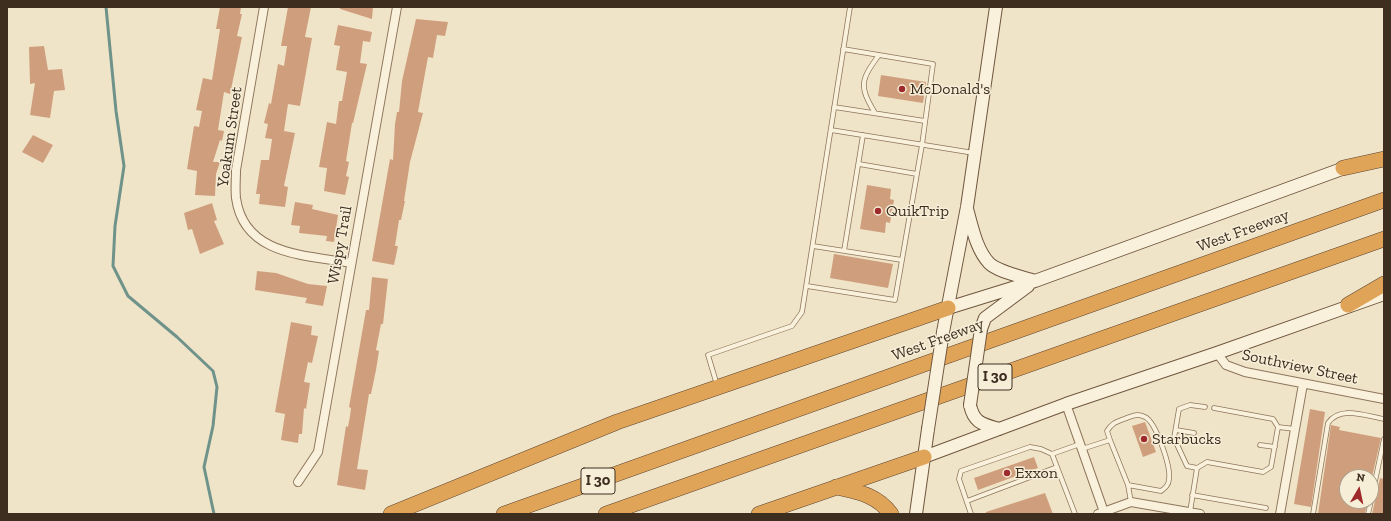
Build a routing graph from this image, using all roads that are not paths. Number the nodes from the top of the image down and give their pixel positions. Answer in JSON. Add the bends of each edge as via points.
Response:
{"nodes":[{"id":1,"x":264,"y":7,"type":"edge"},
{"id":2,"x":396,"y":7,"type":"edge"},
{"id":3,"x":850,"y":7,"type":"edge"},
{"id":4,"x":996,"y":7,"type":"edge"},
{"id":5,"x":843,"y":49,"type":"junction"},
{"id":6,"x":879,"y":55,"type":"junction"},
{"id":7,"x":834,"y":107,"type":"junction"},
{"id":8,"x":875,"y":113,"type":"junction"},
{"id":9,"x":925,"y":121,"type":"junction"},
{"id":10,"x":831,"y":130,"type":"junction"},
{"id":11,"x":863,"y":135,"type":"junction"},
{"id":12,"x":922,"y":145,"type":"junction"},
{"id":13,"x":974,"y":153,"type":"junction"},
{"id":14,"x":1384,"y":154,"type":"edge"},
{"id":15,"x":1384,"y":159,"type":"edge"},
{"id":16,"x":859,"y":164,"type":"junction"},
{"id":17,"x":1343,"y":168,"type":"junction"},
{"id":18,"x":917,"y":174,"type":"junction"},
{"id":19,"x":1384,"y":200,"type":"edge"},
{"id":20,"x":967,"y":207,"type":"junction"},
{"id":21,"x":1384,"y":239,"type":"edge"},
{"id":22,"x":813,"y":246,"type":"junction"},
{"id":23,"x":844,"y":251,"type":"junction"},
{"id":24,"x":902,"y":260,"type":"junction"},
{"id":25,"x":351,"y":263,"type":"junction"},
{"id":26,"x":1035,"y":281,"type":"junction"},
{"id":27,"x":1384,"y":284,"type":"edge"},
{"id":28,"x":807,"y":286,"type":"junction"},
{"id":29,"x":1384,"y":294,"type":"edge"},
{"id":30,"x":1348,"y":306,"type":"junction"},
{"id":31,"x":948,"y":308,"type":"junction"},
{"id":32,"x":1217,"y":353,"type":"junction"},
{"id":33,"x":1303,"y":384,"type":"junction"},
{"id":34,"x":718,"y":387,"type":"junction"},
{"id":35,"x":1384,"y":399,"type":"edge"},
{"id":36,"x":1066,"y":404,"type":"junction"},
{"id":37,"x":1205,"y":407,"type":"dead end"},
{"id":38,"x":1214,"y":408,"type":"dead end"},
{"id":39,"x":1384,"y":419,"type":"edge"},
{"id":40,"x":1278,"y":427,"type":"junction"},
{"id":41,"x":999,"y":429,"type":"junction"},
{"id":42,"x":1295,"y":429,"type":"junction"},
{"id":43,"x":1176,"y":430,"type":"junction"},
{"id":44,"x":1194,"y":433,"type":"dead end"},
{"id":45,"x":1384,"y":439,"type":"edge"},
{"id":46,"x":1110,"y":440,"type":"junction"},
{"id":47,"x":1260,"y":445,"type":"dead end"},
{"id":48,"x":1081,"y":447,"type":"junction"},
{"id":49,"x":1275,"y":447,"type":"junction"},
{"id":50,"x":1052,"y":454,"type":"junction"},
{"id":51,"x":924,"y":457,"type":"junction"},
{"id":52,"x":1057,"y":467,"type":"junction"},
{"id":53,"x":1197,"y":468,"type":"junction"},
{"id":54,"x":1378,"y":469,"type":"edge"},
{"id":55,"x":298,"y":482,"type":"dead end"},
{"id":56,"x":1128,"y":485,"type":"junction"},
{"id":57,"x":836,"y":487,"type":"junction"},
{"id":58,"x":1192,"y":495,"type":"junction"},
{"id":59,"x":967,"y":501,"type":"junction"},
{"id":60,"x":1131,"y":502,"type":"junction"},
{"id":61,"x":1266,"y":508,"type":"dead end"},
{"id":62,"x":1190,"y":512,"type":"junction"},
{"id":63,"x":1102,"y":513,"type":"edge"},
{"id":64,"x":391,"y":514,"type":"edge"},
{"id":65,"x":504,"y":514,"type":"edge"},
{"id":66,"x":606,"y":514,"type":"edge"},
{"id":67,"x":759,"y":514,"type":"edge"},
{"id":68,"x":891,"y":514,"type":"edge"},
{"id":69,"x":916,"y":514,"type":"edge"},
{"id":70,"x":971,"y":514,"type":"edge"},
{"id":71,"x":1075,"y":514,"type":"edge"},
{"id":72,"x":1200,"y":514,"type":"edge"},
{"id":73,"x":1280,"y":514,"type":"edge"},
{"id":74,"x":1312,"y":514,"type":"edge"}],
"edges":[{"from":1,"to":25,"type":"street","name":"Yoakum Street","via":[[236,170],[236,198],[242,220],[259,241],[282,251]]},
{"from":2,"to":25,"type":"street","name":"Wispy Trail"},
{"from":3,"to":5,"type":"lane"},
{"from":4,"to":13,"type":"main road"},
{"from":5,"to":6,"type":"lane"},
{"from":5,"to":7,"type":"lane"},
{"from":6,"to":8,"type":"lane","via":[[869,68],[863,86],[864,96]]},
{"from":6,"to":9,"type":"lane","via":[[933,64]]},
{"from":7,"to":8,"type":"lane"},
{"from":7,"to":10,"type":"lane"},
{"from":8,"to":9,"type":"lane"},
{"from":9,"to":12,"type":"lane"},
{"from":10,"to":11,"type":"lane"},
{"from":10,"to":22,"type":"lane"},
{"from":11,"to":12,"type":"lane"},
{"from":11,"to":16,"type":"lane"},
{"from":12,"to":13,"type":"lane"},
{"from":12,"to":18,"type":"lane"},
{"from":13,"to":20,"type":"main road"},
{"from":14,"to":17,"type":"main road","name":"West Freeway"},
{"from":15,"to":17,"type":"highway"},
{"from":16,"to":18,"type":"lane"},
{"from":16,"to":23,"type":"lane"},
{"from":17,"to":26,"type":"main road","name":"West Freeway"},
{"from":18,"to":24,"type":"lane"},
{"from":19,"to":65,"type":"highway","name":"West Freeway","number":"I 30"},
{"from":20,"to":26,"type":"main road","via":[[979,247],[989,264]]},
{"from":20,"to":31,"type":"main road"},
{"from":21,"to":66,"type":"highway","number":"I 30"},
{"from":22,"to":23,"type":"lane"},
{"from":22,"to":28,"type":"lane"},
{"from":23,"to":24,"type":"lane"},
{"from":24,"to":28,"type":"lane","via":[[896,300]]},
{"from":25,"to":55,"type":"street","name":"Wispy Trail","via":[[318,452]]},
{"from":26,"to":31,"type":"main road","name":"West Freeway"},
{"from":26,"to":41,"type":"main road","bridge":true,"via":[[985,318],[981,328],[970,405],[972,415],[977,421]]},
{"from":27,"to":30,"type":"highway"},
{"from":28,"to":34,"type":"lane","via":[[802,312],[792,326],[708,356]]},
{"from":29,"to":30,"type":"main road"},
{"from":30,"to":32,"type":"main road"},
{"from":31,"to":34,"type":"highway"},
{"from":31,"to":51,"type":"main road","bridge":true},
{"from":32,"to":33,"type":"street","name":"Southview Street","via":[[1226,365],[1245,372]]},
{"from":32,"to":36,"type":"main road"},
{"from":33,"to":35,"type":"street","name":"Southview Street"},
{"from":33,"to":42,"type":"street"},
{"from":34,"to":64,"type":"highway","via":[[617,422]]},
{"from":36,"to":41,"type":"main road"},
{"from":36,"to":48,"type":"street"},
{"from":37,"to":43,"type":"lane","via":[[1190,405],[1179,409]]},
{"from":38,"to":40,"type":"lane","via":[[1273,419]]},
{"from":39,"to":74,"type":"lane","via":[[1346,412],[1338,414],[1328,423]]},
{"from":40,"to":42,"type":"lane"},
{"from":40,"to":49,"type":"lane"},
{"from":41,"to":51,"type":"main road"},
{"from":42,"to":73,"type":"street"},
{"from":43,"to":44,"type":"lane"},
{"from":43,"to":53,"type":"lane","via":[[1174,438],[1187,466]]},
{"from":45,"to":54,"type":"lane"},
{"from":46,"to":48,"type":"lane"},
{"from":46,"to":56,"type":"lane"},
{"from":46,"to":56,"type":"lane","via":[[1107,431],[1111,424],[1136,414],[1146,417],[1154,425],[1169,468],[1167,486],[1161,491]]},
{"from":47,"to":49,"type":"lane"},
{"from":48,"to":50,"type":"lane"},
{"from":48,"to":63,"type":"street"},
{"from":49,"to":53,"type":"lane","via":[[1271,467],[1263,472],[1207,462]]},
{"from":50,"to":52,"type":"lane"},
{"from":50,"to":59,"type":"lane","via":[[1030,447],[961,471],[959,479]]},
{"from":51,"to":57,"type":"highway"},
{"from":51,"to":69,"type":"main road"},
{"from":52,"to":59,"type":"lane"},
{"from":52,"to":71,"type":"lane"},
{"from":53,"to":58,"type":"lane"},
{"from":56,"to":60,"type":"lane"},
{"from":57,"to":67,"type":"highway"},
{"from":57,"to":68,"type":"highway","via":[[879,500]]},
{"from":58,"to":61,"type":"lane"},
{"from":58,"to":62,"type":"lane"},
{"from":59,"to":70,"type":"lane"},
{"from":60,"to":62,"type":"street"},
{"from":60,"to":63,"type":"street"},
{"from":62,"to":72,"type":"street"}]}
